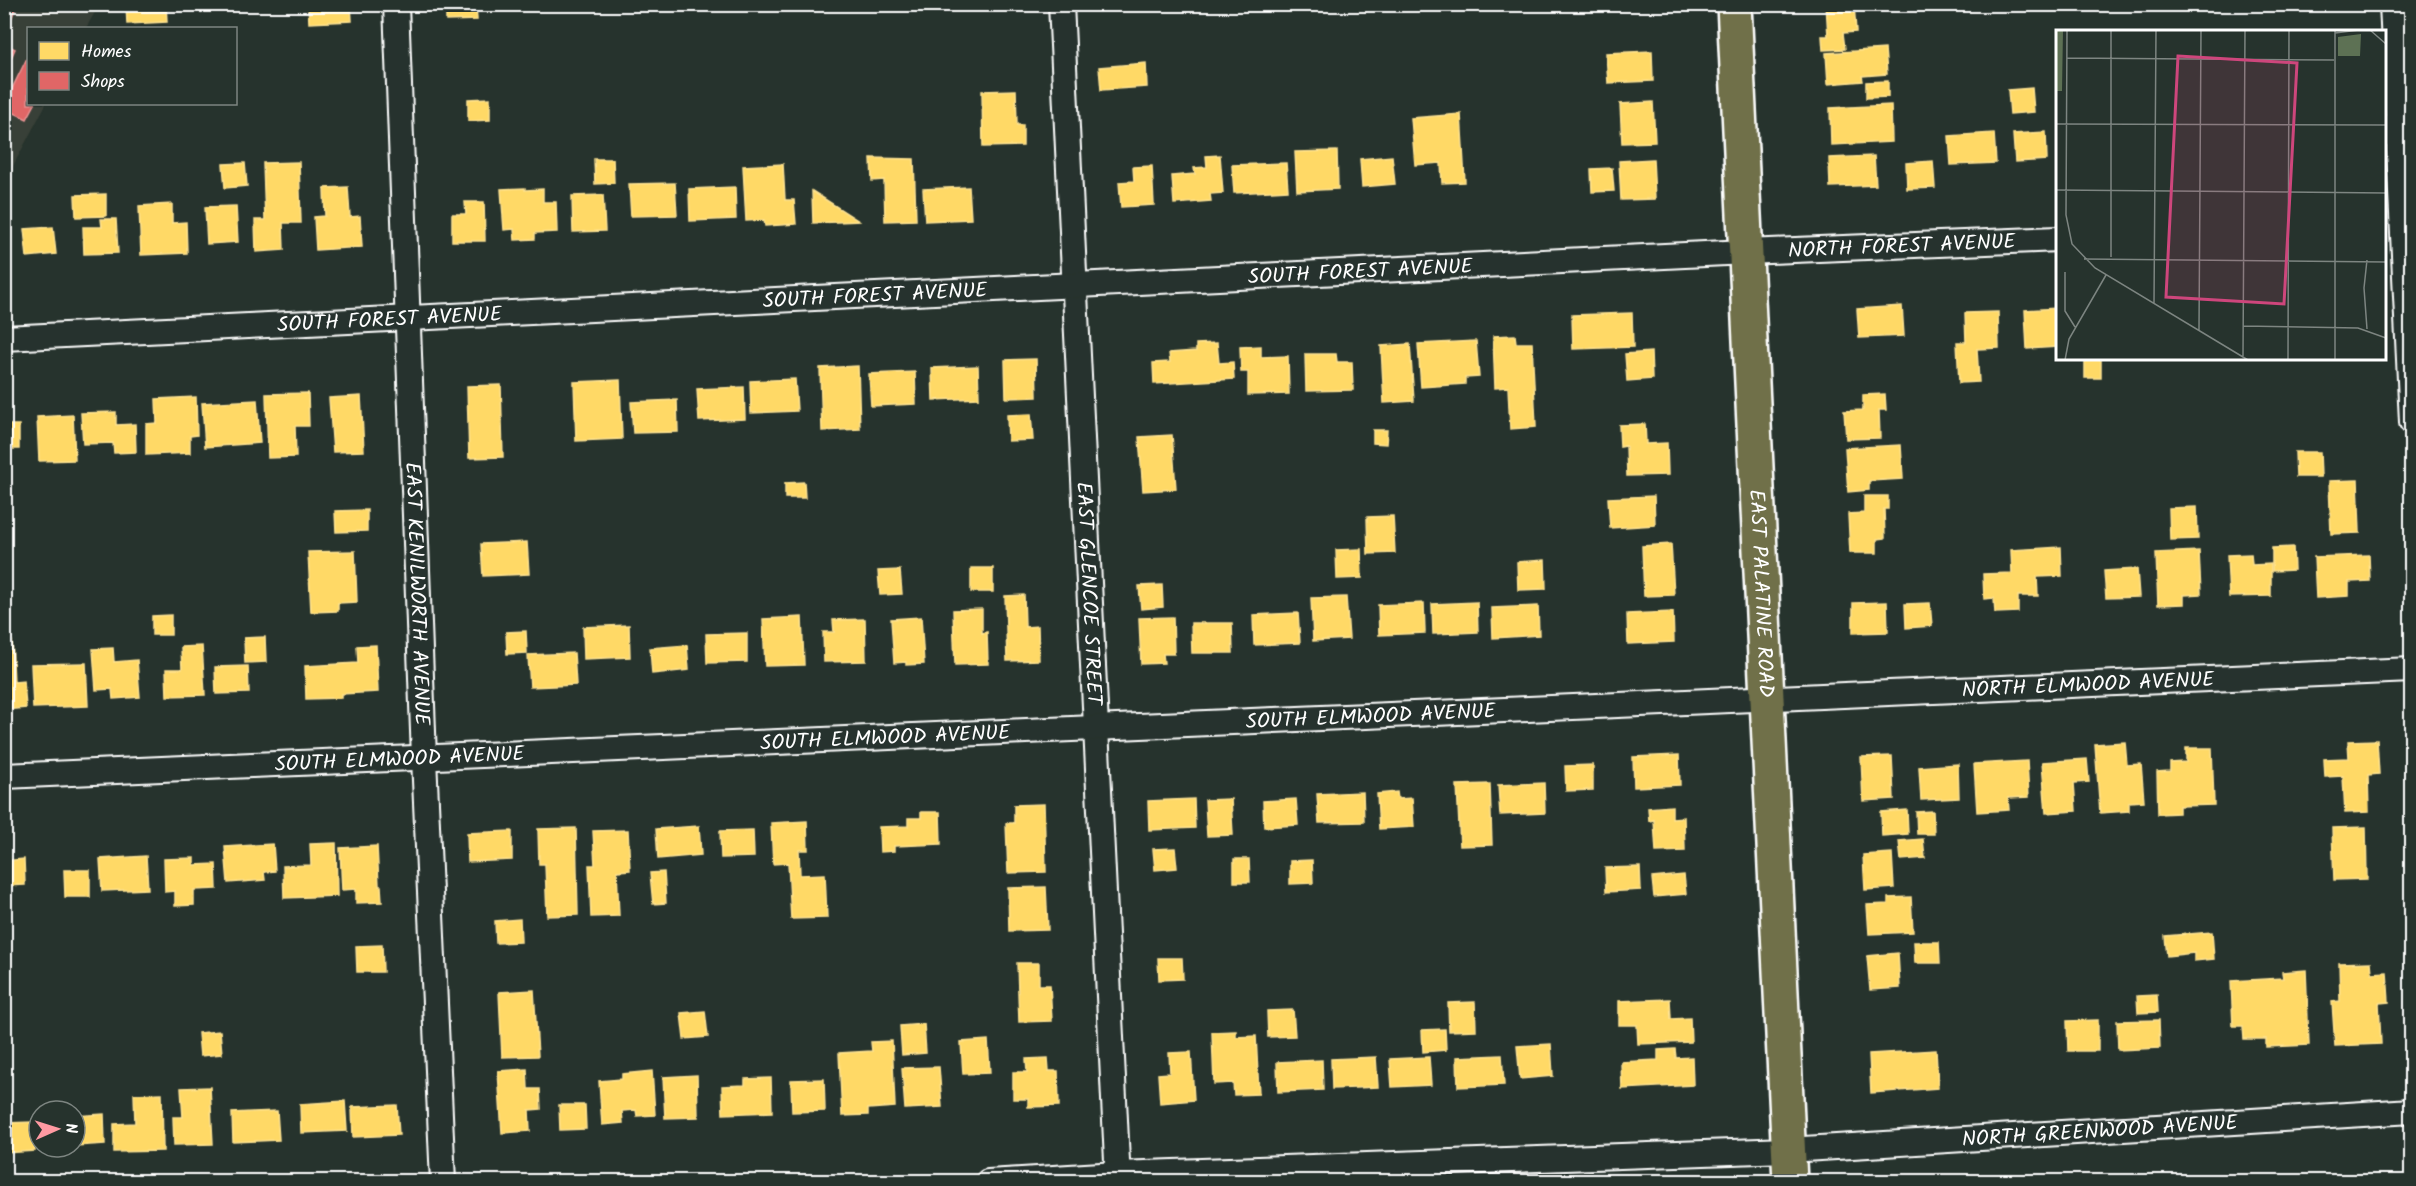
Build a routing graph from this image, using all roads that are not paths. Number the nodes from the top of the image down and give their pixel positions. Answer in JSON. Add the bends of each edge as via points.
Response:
{"nodes":[{"id":1,"x":396,"y":4,"type":"edge"},
{"id":2,"x":1061,"y":4,"type":"edge"},
{"id":3,"x":1734,"y":4,"type":"edge"},
{"id":4,"x":2392,"y":4,"type":"edge"},
{"id":5,"x":2399,"y":225,"type":"edge"},
{"id":6,"x":2056,"y":239,"type":"edge"},
{"id":7,"x":1746,"y":252,"type":"junction"},
{"id":8,"x":1074,"y":285,"type":"junction"},
{"id":9,"x":407,"y":318,"type":"junction"},
{"id":10,"x":4,"y":338,"type":"edge"},
{"id":11,"x":2412,"y":422,"type":"edge"},
{"id":12,"x":2412,"y":670,"type":"edge"},
{"id":13,"x":1767,"y":697,"type":"junction"},
{"id":14,"x":1096,"y":727,"type":"junction"},
{"id":15,"x":424,"y":758,"type":"junction"},
{"id":16,"x":4,"y":776,"type":"edge"},
{"id":17,"x":2412,"y":1111,"type":"edge"},
{"id":18,"x":1789,"y":1166,"type":"edge"},
{"id":19,"x":1117,"y":1178,"type":"edge"},
{"id":20,"x":443,"y":1182,"type":"edge"},
{"id":21,"x":988,"y":1182,"type":"edge"}],
"edges":[{"from":1,"to":9,"type":"street","name":"EAST KENILWORTH AVENUE"},
{"from":2,"to":8,"type":"street","name":"EAST GLENCOE STREET"},
{"from":3,"to":7,"type":"main road","name":"EAST PALATINE ROAD"},
{"from":4,"to":5,"type":"street"},
{"from":5,"to":11,"type":"street"},
{"from":6,"to":7,"type":"street","name":"NORTH FOREST AVENUE"},
{"from":7,"to":8,"type":"street","name":"SOUTH FOREST AVENUE"},
{"from":7,"to":13,"type":"main road","name":"EAST PALATINE ROAD"},
{"from":8,"to":9,"type":"street","name":"SOUTH FOREST AVENUE"},
{"from":8,"to":14,"type":"street","name":"EAST GLENCOE STREET"},
{"from":9,"to":10,"type":"street","name":"SOUTH FOREST AVENUE"},
{"from":9,"to":15,"type":"street","name":"EAST KENILWORTH AVENUE"},
{"from":12,"to":13,"type":"street","name":"NORTH ELMWOOD AVENUE"},
{"from":13,"to":14,"type":"street","name":"SOUTH ELMWOOD AVENUE"},
{"from":13,"to":18,"type":"main road","name":"EAST PALATINE ROAD"},
{"from":14,"to":15,"type":"street","name":"SOUTH ELMWOOD AVENUE"},
{"from":14,"to":19,"type":"street","name":"EAST GLENCOE STREET"},
{"from":15,"to":16,"type":"street","name":"SOUTH ELMWOOD AVENUE"},
{"from":15,"to":20,"type":"street","name":"EAST KENILWORTH AVENUE"},
{"from":17,"to":18,"type":"street","name":"NORTH GREENWOOD AVENUE"},
{"from":18,"to":19,"type":"street","name":"NORTH GREENWOOD AVENUE"},
{"from":19,"to":21,"type":"street","name":"NORTH GREENWOOD AVENUE"}]}
